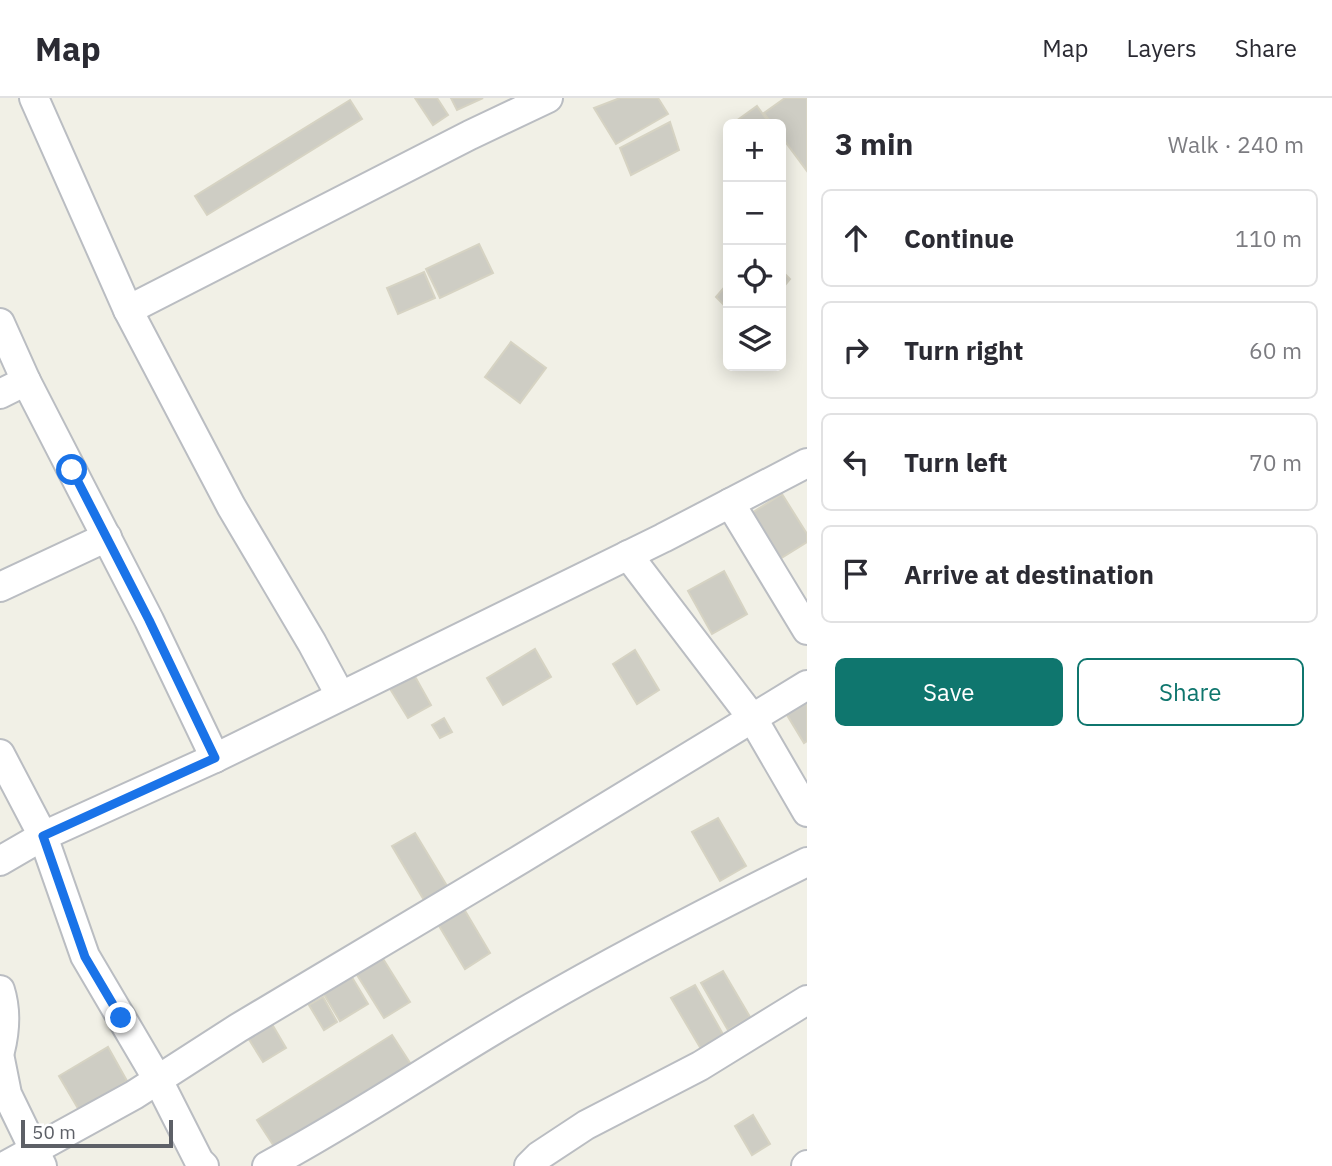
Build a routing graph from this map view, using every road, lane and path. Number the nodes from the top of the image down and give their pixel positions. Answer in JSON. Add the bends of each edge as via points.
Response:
{"nodes":[{"id":1,"x":34,"y":98,"type":"edge"},
{"id":2,"x":548,"y":98,"type":"edge"},
{"id":3,"x":128,"y":310,"type":"junction"},
{"id":4,"x":0,"y":323,"type":"edge"},
{"id":5,"x":26,"y":381,"type":"junction"},
{"id":6,"x":0,"y":394,"type":"edge"},
{"id":7,"x":807,"y":463,"type":"edge"},
{"id":8,"x":730,"y":503,"type":"junction"},
{"id":9,"x":107,"y":537,"type":"junction"},
{"id":10,"x":628,"y":555,"type":"junction"},
{"id":11,"x":0,"y":587,"type":"edge"},
{"id":12,"x":807,"y":630,"type":"edge"},
{"id":13,"x":807,"y":685,"type":"edge"},
{"id":14,"x":340,"y":695,"type":"junction"},
{"id":15,"x":753,"y":719,"type":"junction"},
{"id":16,"x":0,"y":754,"type":"edge"},
{"id":17,"x":215,"y":758,"type":"junction"},
{"id":18,"x":807,"y":812,"type":"edge"},
{"id":19,"x":43,"y":836,"type":"junction"},
{"id":20,"x":0,"y":861,"type":"edge"},
{"id":21,"x":807,"y":862,"type":"edge"},
{"id":22,"x":0,"y":990,"type":"edge"},
{"id":23,"x":807,"y":1000,"type":"edge"},
{"id":24,"x":0,"y":1051,"type":"edge"},
{"id":25,"x":0,"y":1059,"type":"edge"},
{"id":26,"x":158,"y":1080,"type":"junction"},
{"id":27,"x":38,"y":1158,"type":"edge"},
{"id":28,"x":5,"y":1166,"type":"edge"},
{"id":29,"x":204,"y":1166,"type":"edge"},
{"id":30,"x":267,"y":1166,"type":"edge"},
{"id":31,"x":529,"y":1166,"type":"edge"}],
"edges":[{"from":1,"to":3,"type":"street"},
{"from":2,"to":3,"type":"street"},
{"from":3,"to":14,"type":"street","via":[[231,506]]},
{"from":4,"to":5,"type":"street"},
{"from":5,"to":6,"type":"street"},
{"from":5,"to":9,"type":"street"},
{"from":7,"to":8,"type":"street"},
{"from":8,"to":10,"type":"street"},
{"from":8,"to":12,"type":"street"},
{"from":9,"to":11,"type":"street"},
{"from":9,"to":17,"type":"street"},
{"from":10,"to":14,"type":"street"},
{"from":10,"to":15,"type":"street"},
{"from":13,"to":15,"type":"street"},
{"from":14,"to":17,"type":"street"},
{"from":15,"to":18,"type":"street"},
{"from":15,"to":26,"type":"street"},
{"from":16,"to":19,"type":"street"},
{"from":17,"to":19,"type":"street"},
{"from":19,"to":20,"type":"street"},
{"from":19,"to":26,"type":"street","via":[[85,957]]},
{"from":21,"to":30,"type":"street","via":[[530,1009]]},
{"from":22,"to":24,"type":"street","via":[[4,1002]]},
{"from":23,"to":31,"type":"street","via":[[700,1066],[586,1125]]},
{"from":25,"to":27,"type":"street","via":[[7,1094]]},
{"from":26,"to":27,"type":"street"},
{"from":26,"to":29,"type":"street"},
{"from":27,"to":28,"type":"street"}]}
